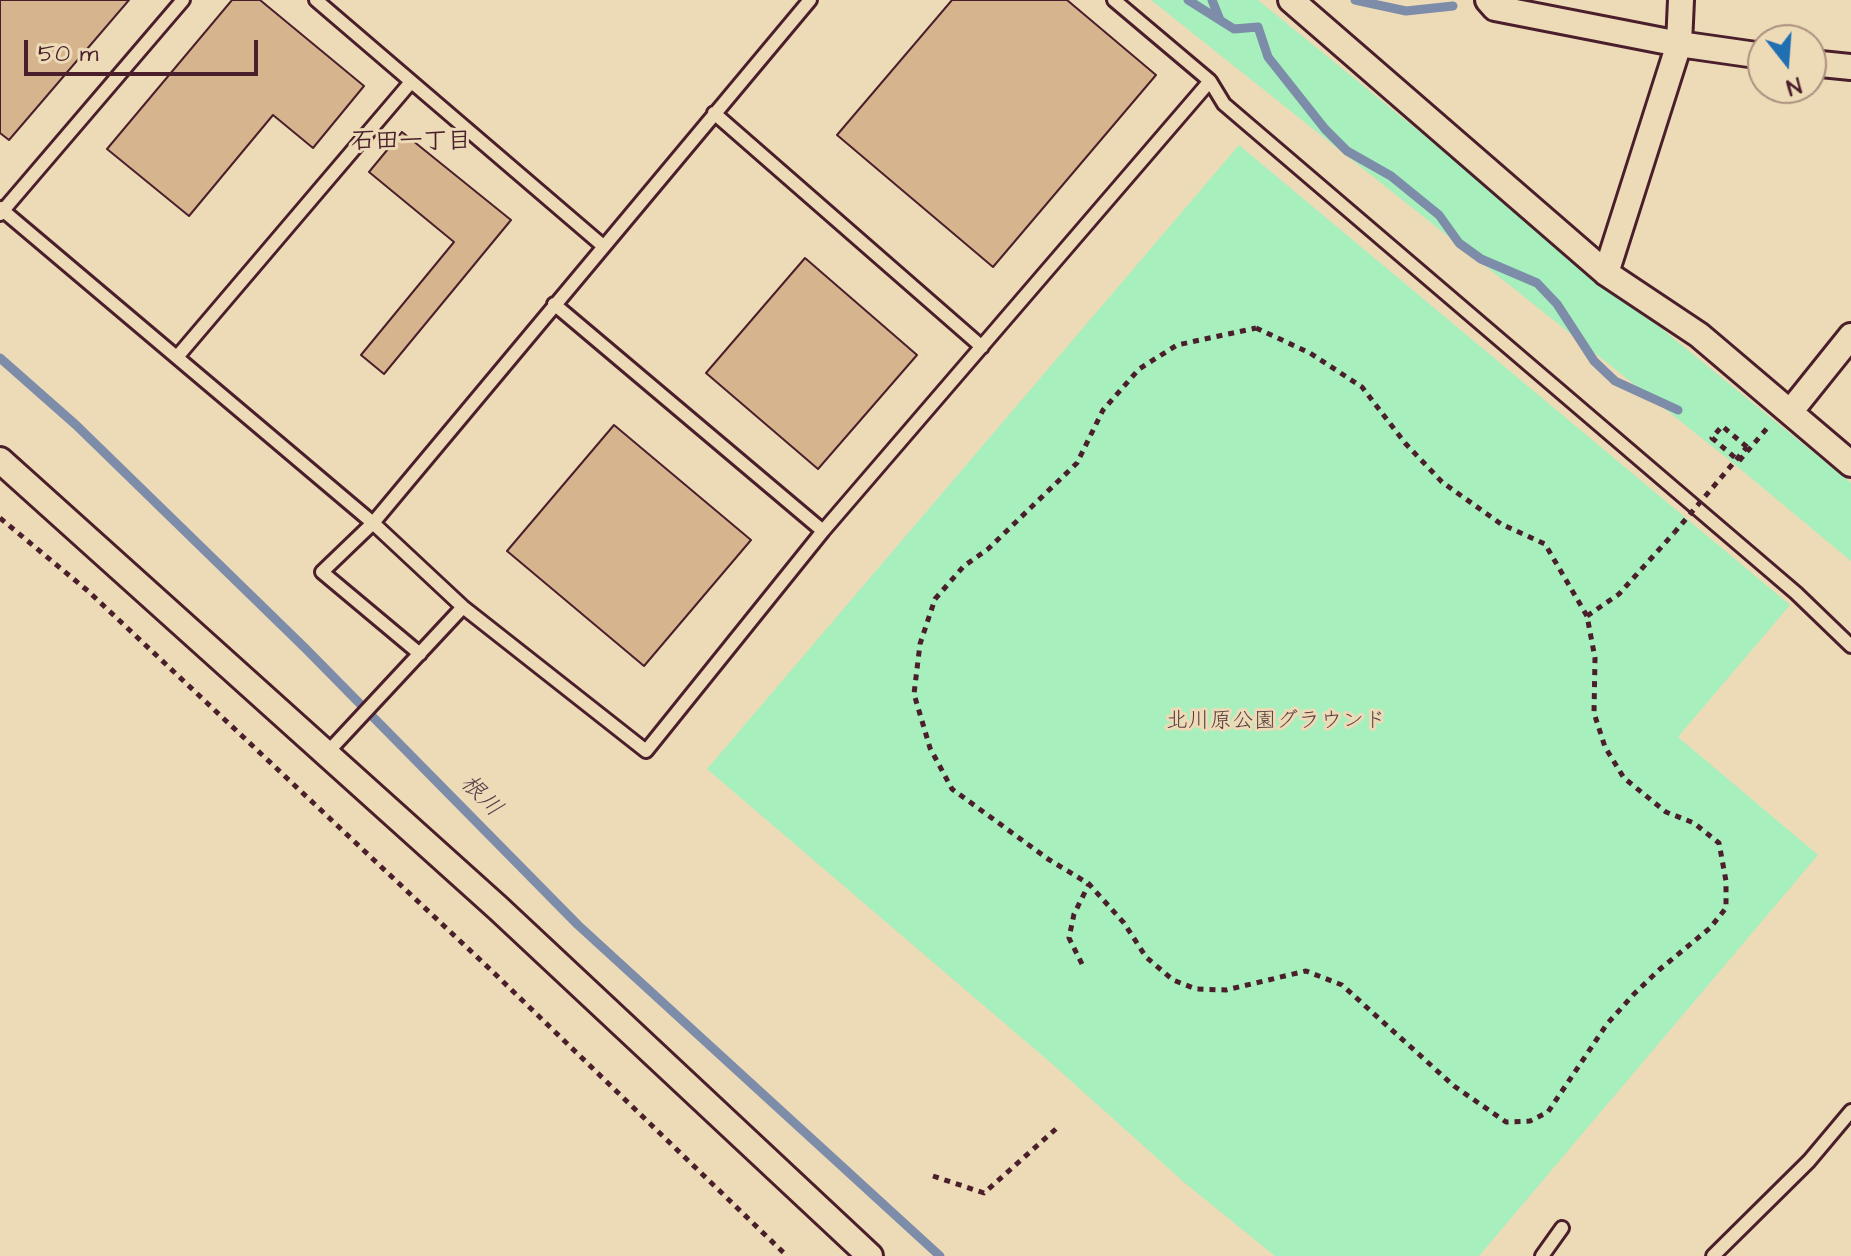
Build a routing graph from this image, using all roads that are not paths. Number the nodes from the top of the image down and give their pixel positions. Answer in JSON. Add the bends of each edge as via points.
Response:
{"nodes":[{"id":1,"x":183,"y":0,"type":"edge"},
{"id":2,"x":316,"y":0,"type":"edge"},
{"id":3,"x":810,"y":0,"type":"edge"},
{"id":4,"x":1114,"y":0,"type":"edge"},
{"id":5,"x":1291,"y":0,"type":"edge"},
{"id":6,"x":1488,"y":0,"type":"edge"},
{"id":7,"x":1681,"y":0,"type":"edge"},
{"id":8,"x":1679,"y":44,"type":"junction"},
{"id":9,"x":1747,"y":54,"type":"edge"},
{"id":10,"x":1827,"y":65,"type":"edge"},
{"id":11,"x":1851,"y":67,"type":"edge"},
{"id":12,"x":1210,"y":81,"type":"junction"},
{"id":13,"x":411,"y":82,"type":"junction"},
{"id":14,"x":714,"y":113,"type":"junction"},
{"id":15,"x":1,"y":211,"type":"edge"},
{"id":16,"x":602,"y":245,"type":"junction"},
{"id":17,"x":1606,"y":273,"type":"junction"},
{"id":18,"x":554,"y":304,"type":"junction"},
{"id":19,"x":1851,"y":336,"type":"edge"},
{"id":20,"x":982,"y":347,"type":"junction"},
{"id":21,"x":177,"y":357,"type":"junction"},
{"id":22,"x":1782,"y":416,"type":"junction"},
{"id":23,"x":0,"y":460,"type":"edge"},
{"id":24,"x":1851,"y":464,"type":"edge"},
{"id":25,"x":373,"y":523,"type":"junction"},
{"id":26,"x":823,"y":531,"type":"junction"},
{"id":27,"x":463,"y":607,"type":"junction"},
{"id":28,"x":1851,"y":646,"type":"edge"},
{"id":29,"x":420,"y":654,"type":"junction"},
{"id":30,"x":326,"y":754,"type":"junction"},
{"id":31,"x":1851,"y":1111,"type":"edge"},
{"id":32,"x":1562,"y":1228,"type":"dead end"},
{"id":33,"x":870,"y":1256,"type":"edge"},
{"id":34,"x":1542,"y":1256,"type":"edge"},
{"id":35,"x":1713,"y":1256,"type":"edge"}],
"edges":[{"from":1,"to":15,"type":"lane"},
{"from":2,"to":13,"type":"lane"},
{"from":3,"to":14,"type":"lane"},
{"from":4,"to":12,"type":"lane"},
{"from":5,"to":17,"type":"street"},
{"from":6,"to":8,"type":"street","via":[[1495,8]]},
{"from":7,"to":8,"type":"street"},
{"from":8,"to":9,"type":"street"},
{"from":8,"to":17,"type":"street"},
{"from":10,"to":11,"type":"street"},
{"from":12,"to":20,"type":"lane"},
{"from":12,"to":28,"type":"lane","via":[[1224,104],[1796,593]]},
{"from":13,"to":16,"type":"lane"},
{"from":13,"to":21,"type":"lane"},
{"from":14,"to":16,"type":"lane"},
{"from":14,"to":20,"type":"lane"},
{"from":15,"to":21,"type":"lane"},
{"from":16,"to":18,"type":"lane"},
{"from":17,"to":22,"type":"street","via":[[1699,335]]},
{"from":18,"to":25,"type":"lane"},
{"from":18,"to":26,"type":"lane"},
{"from":19,"to":22,"type":"street"},
{"from":20,"to":26,"type":"lane"},
{"from":21,"to":25,"type":"lane"},
{"from":22,"to":24,"type":"street"},
{"from":23,"to":30,"type":"street"},
{"from":25,"to":27,"type":"lane"},
{"from":25,"to":29,"type":"lane","via":[[322,572]]},
{"from":26,"to":27,"type":"lane","via":[[646,751]]},
{"from":27,"to":29,"type":"lane"},
{"from":29,"to":30,"type":"lane"},
{"from":30,"to":33,"type":"street"},
{"from":31,"to":35,"type":"lane","via":[[1809,1161]]},
{"from":32,"to":34,"type":"lane"}]}
